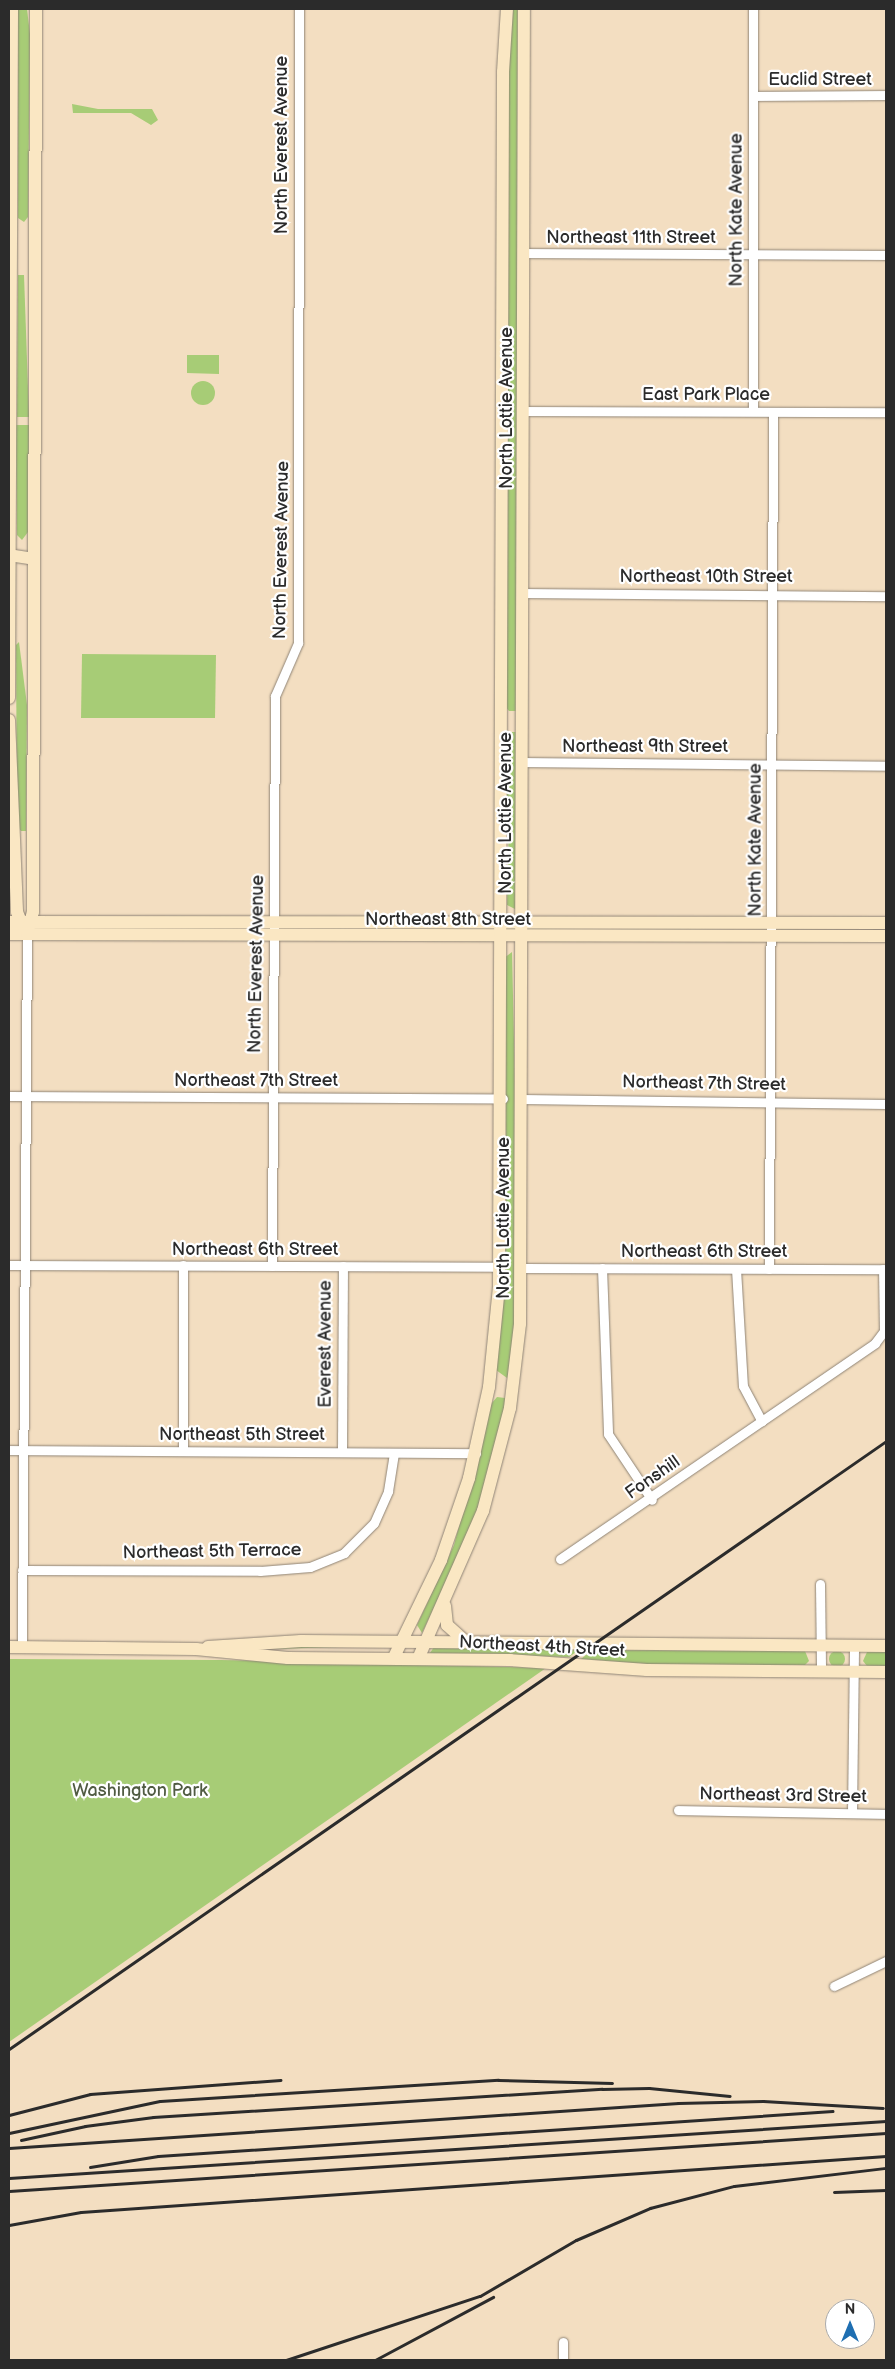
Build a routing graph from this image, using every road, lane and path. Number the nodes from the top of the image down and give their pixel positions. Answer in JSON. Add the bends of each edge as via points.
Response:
{"nodes":[{"id":1,"x":12,"y":9,"type":"edge"},
{"id":2,"x":36,"y":9,"type":"edge"},
{"id":3,"x":299,"y":9,"type":"edge"},
{"id":4,"x":507,"y":9,"type":"edge"},
{"id":5,"x":524,"y":9,"type":"edge"},
{"id":6,"x":753,"y":9,"type":"edge"},
{"id":7,"x":886,"y":95,"type":"edge"},
{"id":8,"x":754,"y":96,"type":"junction"},
{"id":9,"x":525,"y":253,"type":"junction"},
{"id":10,"x":753,"y":254,"type":"junction"},
{"id":11,"x":886,"y":255,"type":"edge"},
{"id":12,"x":525,"y":411,"type":"junction"},
{"id":13,"x":753,"y":411,"type":"junction"},
{"id":14,"x":773,"y":412,"type":"junction"},
{"id":15,"x":886,"y":412,"type":"edge"},
{"id":16,"x":9,"y":560,"type":"edge"},
{"id":17,"x":33,"y":560,"type":"junction"},
{"id":18,"x":525,"y":593,"type":"junction"},
{"id":19,"x":772,"y":595,"type":"junction"},
{"id":20,"x":886,"y":596,"type":"edge"},
{"id":21,"x":9,"y":698,"type":"edge"},
{"id":22,"x":9,"y":720,"type":"edge"},
{"id":23,"x":524,"y":762,"type":"junction"},
{"id":24,"x":771,"y":764,"type":"junction"},
{"id":25,"x":886,"y":766,"type":"edge"},
{"id":26,"x":274,"y":922,"type":"junction"},
{"id":27,"x":502,"y":922,"type":"junction"},
{"id":28,"x":522,"y":922,"type":"junction"},
{"id":29,"x":886,"y":923,"type":"edge"},
{"id":30,"x":22,"y":925,"type":"edge"},
{"id":31,"x":772,"y":931,"type":"junction"},
{"id":32,"x":9,"y":934,"type":"edge"},
{"id":33,"x":274,"y":936,"type":"junction"},
{"id":34,"x":886,"y":936,"type":"edge"},
{"id":35,"x":500,"y":938,"type":"junction"},
{"id":36,"x":522,"y":938,"type":"junction"},
{"id":37,"x":9,"y":1096,"type":"edge"},
{"id":38,"x":25,"y":1096,"type":"junction"},
{"id":39,"x":271,"y":1097,"type":"junction"},
{"id":40,"x":503,"y":1099,"type":"junction"},
{"id":41,"x":522,"y":1099,"type":"junction"},
{"id":42,"x":770,"y":1100,"type":"junction"},
{"id":43,"x":886,"y":1104,"type":"edge"},
{"id":44,"x":9,"y":1265,"type":"edge"},
{"id":45,"x":183,"y":1265,"type":"junction"},
{"id":46,"x":25,"y":1266,"type":"junction"},
{"id":47,"x":272,"y":1266,"type":"junction"},
{"id":48,"x":343,"y":1266,"type":"junction"},
{"id":49,"x":500,"y":1267,"type":"junction"},
{"id":50,"x":522,"y":1268,"type":"junction"},
{"id":51,"x":602,"y":1268,"type":"junction"},
{"id":52,"x":736,"y":1269,"type":"junction"},
{"id":53,"x":769,"y":1269,"type":"junction"},
{"id":54,"x":885,"y":1269,"type":"edge"},
{"id":55,"x":762,"y":1421,"type":"junction"},
{"id":56,"x":9,"y":1450,"type":"edge"},
{"id":57,"x":22,"y":1450,"type":"junction"},
{"id":58,"x":183,"y":1451,"type":"junction"},
{"id":59,"x":342,"y":1452,"type":"junction"},
{"id":60,"x":394,"y":1453,"type":"junction"},
{"id":61,"x":476,"y":1453,"type":"junction"},
{"id":62,"x":652,"y":1500,"type":"junction"},
{"id":63,"x":560,"y":1559,"type":"dead end"},
{"id":64,"x":22,"y":1570,"type":"junction"},
{"id":65,"x":820,"y":1584,"type":"dead end"},
{"id":66,"x":446,"y":1603,"type":"junction"},
{"id":67,"x":402,"y":1641,"type":"junction"},
{"id":68,"x":427,"y":1642,"type":"junction"},
{"id":69,"x":469,"y":1642,"type":"junction"},
{"id":70,"x":820,"y":1646,"type":"junction"},
{"id":71,"x":854,"y":1646,"type":"junction"},
{"id":72,"x":886,"y":1646,"type":"edge"},
{"id":73,"x":15,"y":1647,"type":"edge"},
{"id":74,"x":196,"y":1649,"type":"junction"},
{"id":75,"x":394,"y":1657,"type":"junction"},
{"id":76,"x":418,"y":1659,"type":"junction"},
{"id":77,"x":821,"y":1671,"type":"junction"},
{"id":78,"x":853,"y":1672,"type":"junction"},
{"id":79,"x":886,"y":1672,"type":"edge"},
{"id":80,"x":678,"y":1810,"type":"dead end"},
{"id":81,"x":852,"y":1813,"type":"junction"},
{"id":82,"x":886,"y":1814,"type":"edge"},
{"id":83,"x":886,"y":1962,"type":"edge"},
{"id":84,"x":834,"y":1986,"type":"dead end"},
{"id":85,"x":563,"y":2342,"type":"dead end"},
{"id":86,"x":563,"y":2360,"type":"edge"}],
"edges":[{"from":1,"to":16,"type":"main road"},
{"from":2,"to":17,"type":"main road"},
{"from":3,"to":26,"type":"street","name":"North Everest Avenue","via":[[298,643],[275,696]]},
{"from":4,"to":27,"type":"main road","name":"North Lottie Avenue","via":[[503,92]]},
{"from":5,"to":9,"type":"main road","name":"North Lottie Avenue"},
{"from":6,"to":8,"type":"street","name":"North Kate Avenue"},
{"from":7,"to":8,"type":"street","name":"Euclid Street"},
{"from":8,"to":10,"type":"street","name":"North Kate Avenue"},
{"from":9,"to":10,"type":"street","name":"Northeast 11th Street"},
{"from":9,"to":12,"type":"main road","name":"North Lottie Avenue"},
{"from":10,"to":11,"type":"street","name":"Northeast 11th Street"},
{"from":10,"to":13,"type":"street","name":"North Kate Avenue"},
{"from":12,"to":13,"type":"street","name":"East Park Place"},
{"from":12,"to":18,"type":"main road","name":"North Lottie Avenue"},
{"from":13,"to":14,"type":"street","name":"East Park Place"},
{"from":14,"to":15,"type":"street","name":"East Park Place"},
{"from":14,"to":19,"type":"street","name":"North Kate Avenue"},
{"from":16,"to":17,"type":"main road"},
{"from":16,"to":21,"type":"main road"},
{"from":17,"to":30,"type":"main road"},
{"from":18,"to":19,"type":"street","name":"Northeast 10th Street"},
{"from":18,"to":23,"type":"main road","name":"North Lottie Avenue"},
{"from":19,"to":20,"type":"street","name":"Northeast 10th Street"},
{"from":19,"to":24,"type":"street","name":"North Kate Avenue"},
{"from":22,"to":30,"type":"main road","via":[[17,912]]},
{"from":23,"to":24,"type":"street","name":"Northeast 9th Street"},
{"from":23,"to":28,"type":"main road","name":"North Lottie Avenue"},
{"from":24,"to":25,"type":"street","name":"Northeast 9th Street"},
{"from":24,"to":31,"type":"street","name":"North Kate Avenue"},
{"from":26,"to":27,"type":"main road","name":"Northeast 8th Street"},
{"from":26,"to":30,"type":"main road","name":"Northeast 8th Street"},
{"from":26,"to":33,"type":"street","name":"North Everest Avenue"},
{"from":27,"to":28,"type":"main road","name":"Northeast 8th Street"},
{"from":27,"to":35,"type":"main road","name":"North Lottie Avenue"},
{"from":28,"to":31,"type":"main road","name":"Northeast 8th Street"},
{"from":28,"to":36,"type":"main road","name":"North Lottie Avenue"},
{"from":29,"to":31,"type":"main road","name":"Northeast 8th Street"},
{"from":30,"to":32,"type":"main road","name":"Northeast 8th Street"},
{"from":30,"to":33,"type":"main road","name":"Northeast 8th Street"},
{"from":30,"to":38,"type":"street"},
{"from":31,"to":34,"type":"main road","name":"Northeast 8th Street"},
{"from":31,"to":36,"type":"main road","name":"Northeast 8th Street"},
{"from":31,"to":42,"type":"street","name":"North Kate Avenue"},
{"from":33,"to":35,"type":"main road","name":"Northeast 8th Street"},
{"from":33,"to":39,"type":"street","name":"North Everest Avenue"},
{"from":35,"to":36,"type":"main road","name":"Northeast 8th Street"},
{"from":35,"to":40,"type":"main road","name":"North Lottie Avenue"},
{"from":36,"to":41,"type":"main road","name":"North Lottie Avenue"},
{"from":37,"to":38,"type":"street","name":"Northeast 7th Street"},
{"from":38,"to":39,"type":"street","name":"Northeast 7th Street"},
{"from":38,"to":46,"type":"street"},
{"from":39,"to":40,"type":"street","name":"Northeast 7th Street"},
{"from":39,"to":47,"type":"street","name":"North Everest Avenue"},
{"from":40,"to":49,"type":"main road","name":"North Lottie Avenue"},
{"from":41,"to":42,"type":"street","name":"Northeast 7th Street"},
{"from":41,"to":50,"type":"main road","name":"North Lottie Avenue"},
{"from":42,"to":43,"type":"street","name":"Northeast 7th Street"},
{"from":42,"to":53,"type":"street","name":"North Kate Avenue"},
{"from":44,"to":46,"type":"street","name":"Northeast 6th Street"},
{"from":45,"to":46,"type":"street","name":"Northeast 6th Street"},
{"from":45,"to":47,"type":"street","name":"Northeast 6th Street"},
{"from":45,"to":58,"type":"street"},
{"from":46,"to":57,"type":"street"},
{"from":47,"to":48,"type":"street","name":"Northeast 6th Street"},
{"from":48,"to":49,"type":"street","name":"Northeast 6th Street"},
{"from":48,"to":59,"type":"street","name":"Everest Avenue"},
{"from":49,"to":61,"type":"main road","name":"North Lottie Avenue","via":[[492,1367]]},
{"from":50,"to":51,"type":"street","name":"Northeast 6th Street"},
{"from":50,"to":66,"type":"main road","name":"North Lottie Avenue","via":[[517,1361],[504,1436],[484,1511]]},
{"from":51,"to":52,"type":"street","name":"Northeast 6th Street"},
{"from":51,"to":62,"type":"street","via":[[608,1434]]},
{"from":52,"to":53,"type":"street","name":"Northeast 6th Street"},
{"from":52,"to":55,"type":"street","via":[[743,1386]]},
{"from":53,"to":54,"type":"street","name":"Northeast 6th Street"},
{"from":54,"to":55,"type":"street","via":[[884,1331],[875,1343]]},
{"from":55,"to":62,"type":"street","name":"Fonshill"},
{"from":56,"to":57,"type":"street","name":"Northeast 5th Street"},
{"from":57,"to":58,"type":"street","name":"Northeast 5th Street"},
{"from":57,"to":64,"type":"street"},
{"from":58,"to":59,"type":"street","name":"Northeast 5th Street"},
{"from":59,"to":60,"type":"street","name":"Northeast 5th Street"},
{"from":60,"to":61,"type":"street","name":"Northeast 5th Street"},
{"from":60,"to":64,"type":"street","name":"Northeast 5th Terrace","via":[[388,1491],[374,1523],[344,1553],[310,1567],[260,1571]]},
{"from":61,"to":67,"type":"main road","name":"North Lottie Avenue","via":[[450,1537]]},
{"from":62,"to":63,"type":"street","name":"Fonshill"},
{"from":64,"to":73,"type":"street"},
{"from":65,"to":70,"type":"street"},
{"from":66,"to":68,"type":"main road","name":"North Lottie Avenue"},
{"from":66,"to":69,"type":"main road","via":[[450,1632]]},
{"from":67,"to":68,"type":"main road","name":"Northeast 4th Street"},
{"from":67,"to":74,"type":"main road","name":"Northeast 4th Street","via":[[246,1643]]},
{"from":67,"to":75,"type":"main road","name":"North Lottie Avenue"},
{"from":68,"to":69,"type":"main road","name":"Northeast 4th Street"},
{"from":68,"to":76,"type":"main road","name":"North Lottie Avenue"},
{"from":69,"to":70,"type":"main road","name":"Northeast 4th Street"},
{"from":70,"to":71,"type":"main road","name":"Northeast 4th Street"},
{"from":70,"to":77,"type":"street"},
{"from":71,"to":72,"type":"main road","name":"Northeast 4th Street"},
{"from":71,"to":78,"type":"street"},
{"from":73,"to":74,"type":"main road","name":"Northeast 4th Street"},
{"from":74,"to":75,"type":"main road","name":"Northeast 4th Street","via":[[274,1658]]},
{"from":75,"to":76,"type":"main road","name":"Northeast 4th Street"},
{"from":76,"to":77,"type":"main road","name":"Northeast 4th Street","via":[[553,1662],[647,1670]]},
{"from":77,"to":78,"type":"main road","name":"Northeast 4th Street"},
{"from":78,"to":79,"type":"main road","name":"Northeast 4th Street"},
{"from":78,"to":81,"type":"street"},
{"from":80,"to":81,"type":"street","name":"Northeast 3rd Street"},
{"from":81,"to":82,"type":"street","name":"Northeast 3rd Street"},
{"from":83,"to":84,"type":"street"},
{"from":85,"to":86,"type":"street"}]}
